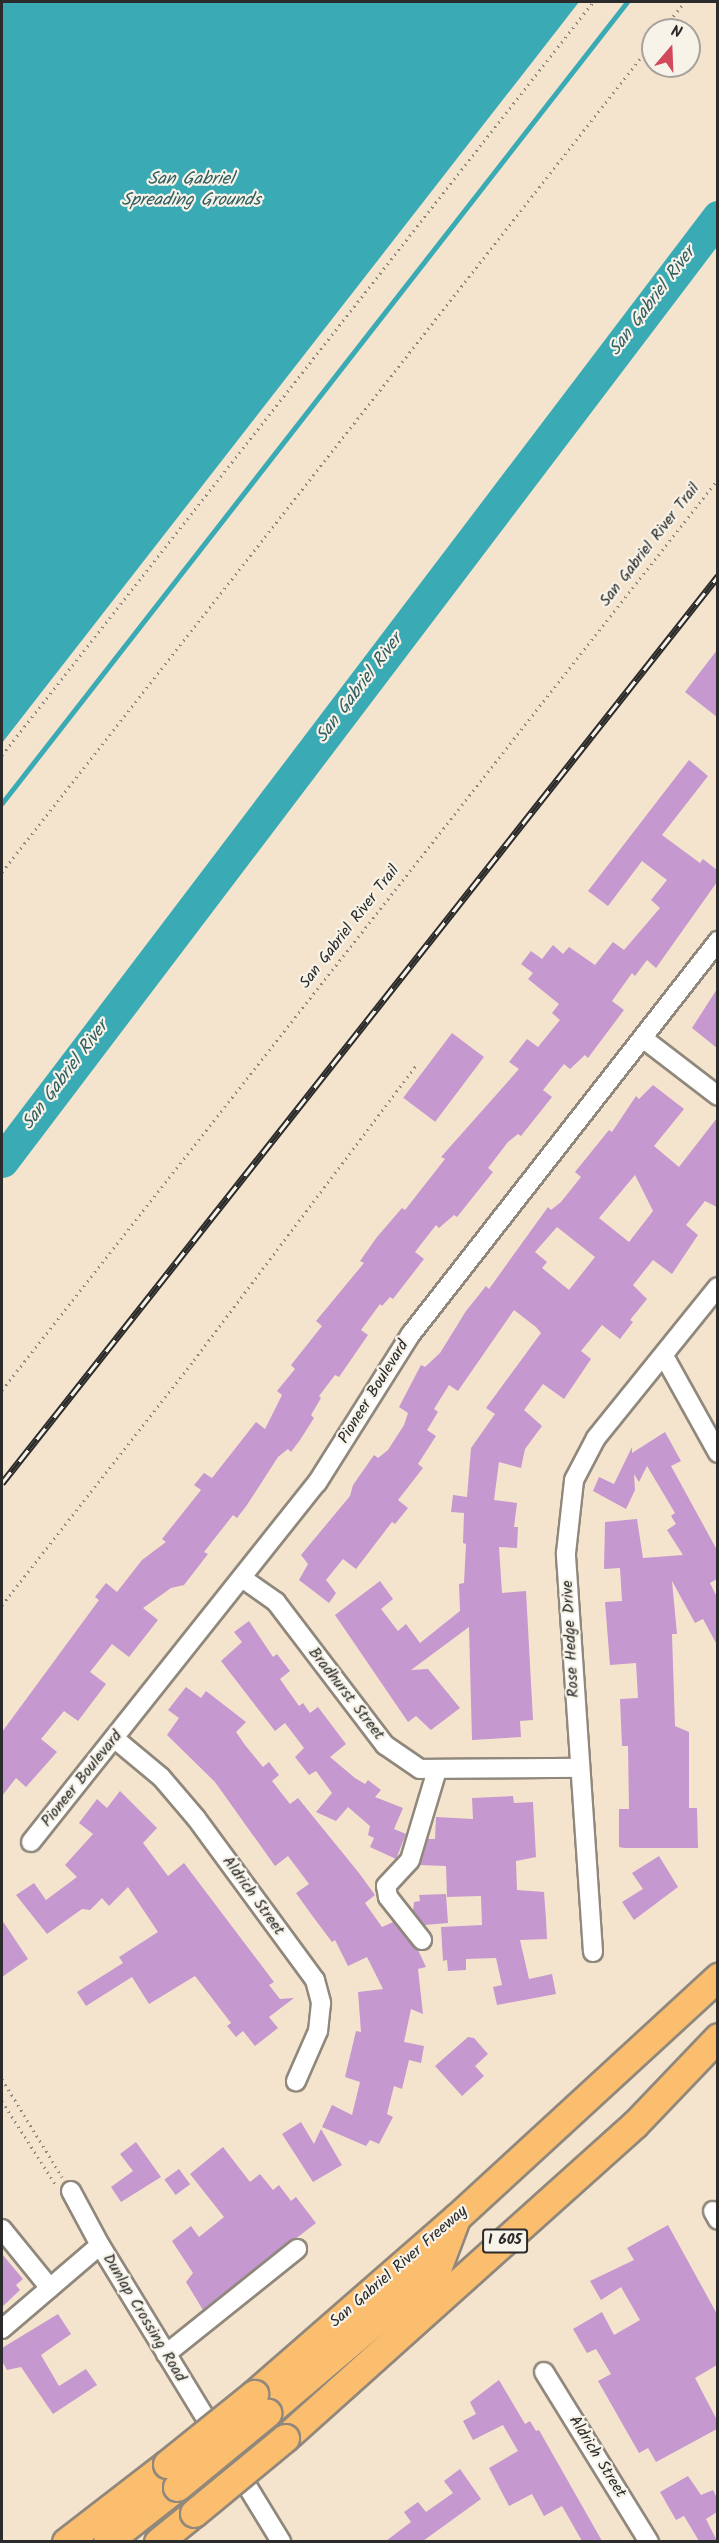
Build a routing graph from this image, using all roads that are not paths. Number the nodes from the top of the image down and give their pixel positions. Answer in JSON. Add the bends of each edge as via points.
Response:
{"nodes":[{"id":1,"x":717,"y":941,"type":"edge"},
{"id":2,"x":644,"y":1039,"type":"junction"},
{"id":3,"x":717,"y":1096,"type":"edge"},
{"id":4,"x":717,"y":1287,"type":"edge"},
{"id":5,"x":664,"y":1356,"type":"junction"},
{"id":6,"x":717,"y":1453,"type":"edge"},
{"id":7,"x":242,"y":1578,"type":"junction"},
{"id":8,"x":114,"y":1738,"type":"junction"},
{"id":9,"x":578,"y":1768,"type":"junction"},
{"id":10,"x":437,"y":1770,"type":"junction"},
{"id":11,"x":31,"y":1842,"type":"dead end"},
{"id":12,"x":422,"y":1940,"type":"dead end"},
{"id":13,"x":593,"y":1952,"type":"dead end"},
{"id":14,"x":717,"y":1977,"type":"edge"},
{"id":15,"x":717,"y":2037,"type":"edge"},
{"id":16,"x":296,"y":2081,"type":"dead end"},
{"id":17,"x":71,"y":2191,"type":"road end"},
{"id":18,"x":2,"y":2229,"type":"edge"},
{"id":19,"x":100,"y":2245,"type":"junction"},
{"id":20,"x":297,"y":2248,"type":"dead end"},
{"id":21,"x":50,"y":2288,"type":"junction"},
{"id":22,"x":2,"y":2329,"type":"edge"},
{"id":23,"x":166,"y":2354,"type":"junction"},
{"id":24,"x":544,"y":2372,"type":"dead end"},
{"id":25,"x":172,"y":2476,"type":"junction"},
{"id":26,"x":66,"y":2541,"type":"edge"},
{"id":27,"x":107,"y":2541,"type":"edge"},
{"id":28,"x":158,"y":2541,"type":"edge"},
{"id":29,"x":281,"y":2541,"type":"edge"},
{"id":30,"x":649,"y":2541,"type":"edge"}],
"edges":[{"from":1,"to":2,"type":"street","name":"Pioneer Boulevard"},
{"from":2,"to":3,"type":"street"},
{"from":2,"to":7,"type":"street","name":"Pioneer Boulevard","via":[[411,1334],[317,1483]]},
{"from":4,"to":5,"type":"street","name":"Rose Hedge Drive"},
{"from":5,"to":6,"type":"street"},
{"from":5,"to":9,"type":"street","name":"Rose Hedge Drive","via":[[597,1438],[574,1480],[566,1552]]},
{"from":7,"to":8,"type":"street","name":"Pioneer Boulevard"},
{"from":7,"to":10,"type":"street","name":"Bradhurst Street","via":[[276,1602],[385,1745],[420,1769]]},
{"from":8,"to":11,"type":"street","name":"Pioneer Boulevard"},
{"from":8,"to":16,"type":"street","name":"Aldrich Street","via":[[161,1777],[196,1818],[315,1980],[321,2003],[318,2031]]},
{"from":9,"to":10,"type":"street","name":"Bradhurst Street"},
{"from":9,"to":13,"type":"street","name":"Rose Hedge Drive"},
{"from":10,"to":12,"type":"street","via":[[410,1860],[386,1886],[388,1897]]},
{"from":14,"to":25,"type":"highway","name":"San Gabriel River Freeway","bridge":true,"via":[[260,2403]]},
{"from":15,"to":28,"type":"highway","number":"I 605","bridge":true,"via":[[635,2124],[285,2438]]},
{"from":17,"to":19,"type":"street","name":"Dunlap Crossing Road"},
{"from":18,"to":21,"type":"street"},
{"from":19,"to":21,"type":"street"},
{"from":19,"to":23,"type":"street","name":"Dunlap Crossing Road"},
{"from":20,"to":23,"type":"street"},
{"from":21,"to":22,"type":"street"},
{"from":23,"to":29,"type":"street","name":"Dunlap Crossing Road"},
{"from":24,"to":30,"type":"street","name":"Aldrich Street"},
{"from":25,"to":26,"type":"highway","name":"San Gabriel River Freeway"},
{"from":25,"to":27,"type":"highway"}]}
